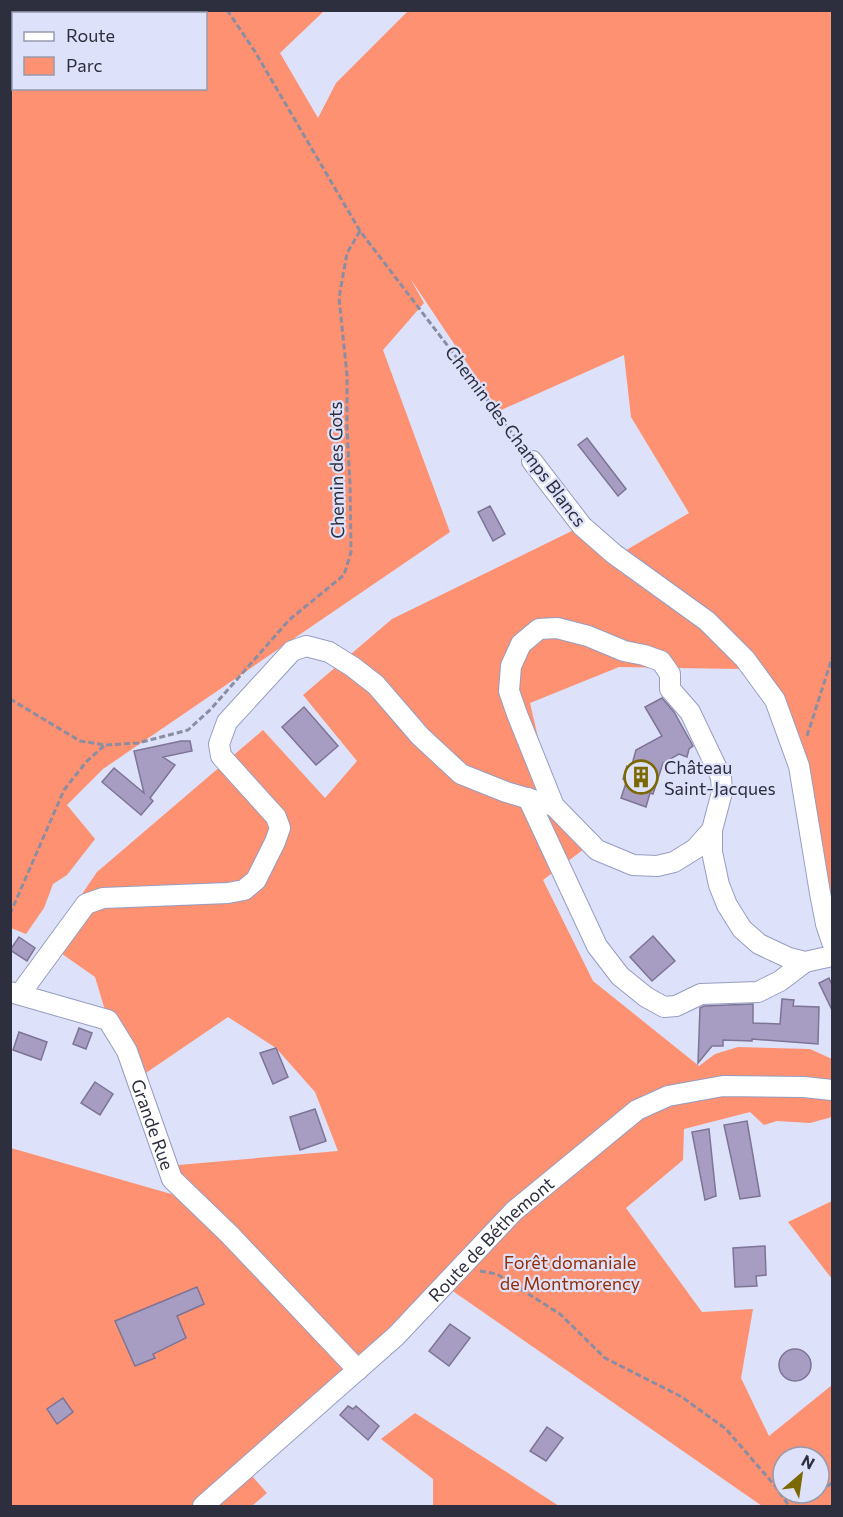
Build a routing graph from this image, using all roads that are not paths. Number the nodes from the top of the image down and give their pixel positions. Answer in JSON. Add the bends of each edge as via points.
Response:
{"nodes":[{"id":1,"x":532,"y":461,"type":"road end"},
{"id":2,"x":528,"y":798,"type":"junction"},
{"id":3,"x":554,"y":806,"type":"junction"},
{"id":4,"x":712,"y":830,"type":"junction"},
{"id":5,"x":832,"y":942,"type":"edge"},
{"id":6,"x":832,"y":956,"type":"edge"},
{"id":7,"x":805,"y":962,"type":"junction"},
{"id":8,"x":15,"y":993,"type":"edge"},
{"id":9,"x":832,"y":1090,"type":"edge"},
{"id":10,"x":358,"y":1370,"type":"junction"},
{"id":11,"x":202,"y":1506,"type":"edge"}],
"edges":[{"from":1,"to":5,"type":"street","name":"Chemin des Champs Blancs","via":[[582,526],[707,621],[745,659],[775,700],[799,766]]},
{"from":2,"to":3,"type":"street"},
{"from":2,"to":7,"type":"street","via":[[597,946],[620,976],[646,997],[664,1007],[676,1006],[701,994],[758,992]]},
{"from":2,"to":8,"type":"street","via":[[461,774],[420,736],[376,685],[329,652],[306,646],[292,651],[227,722],[219,744],[221,756],[276,817],[280,828],[256,880],[244,890],[228,893],[103,898],[86,904]]},
{"from":3,"to":4,"type":"street","via":[[597,850],[633,865],[674,862],[695,849]]},
{"from":3,"to":4,"type":"street","via":[[509,691],[511,666],[520,644],[539,629],[557,628],[661,661],[670,674],[670,689],[690,712],[721,777],[722,792]]},
{"from":4,"to":7,"type":"street","via":[[719,885],[742,929],[759,944]]},
{"from":6,"to":7,"type":"street"},
{"from":8,"to":10,"type":"street","name":"Grande Rue","via":[[108,1020],[127,1051],[172,1179]]},
{"from":9,"to":10,"type":"street","name":"Route de Béthemont","via":[[723,1086],[668,1096],[637,1110],[514,1210],[396,1336]]},
{"from":10,"to":11,"type":"street","name":"Route de Béthemont"}]}
